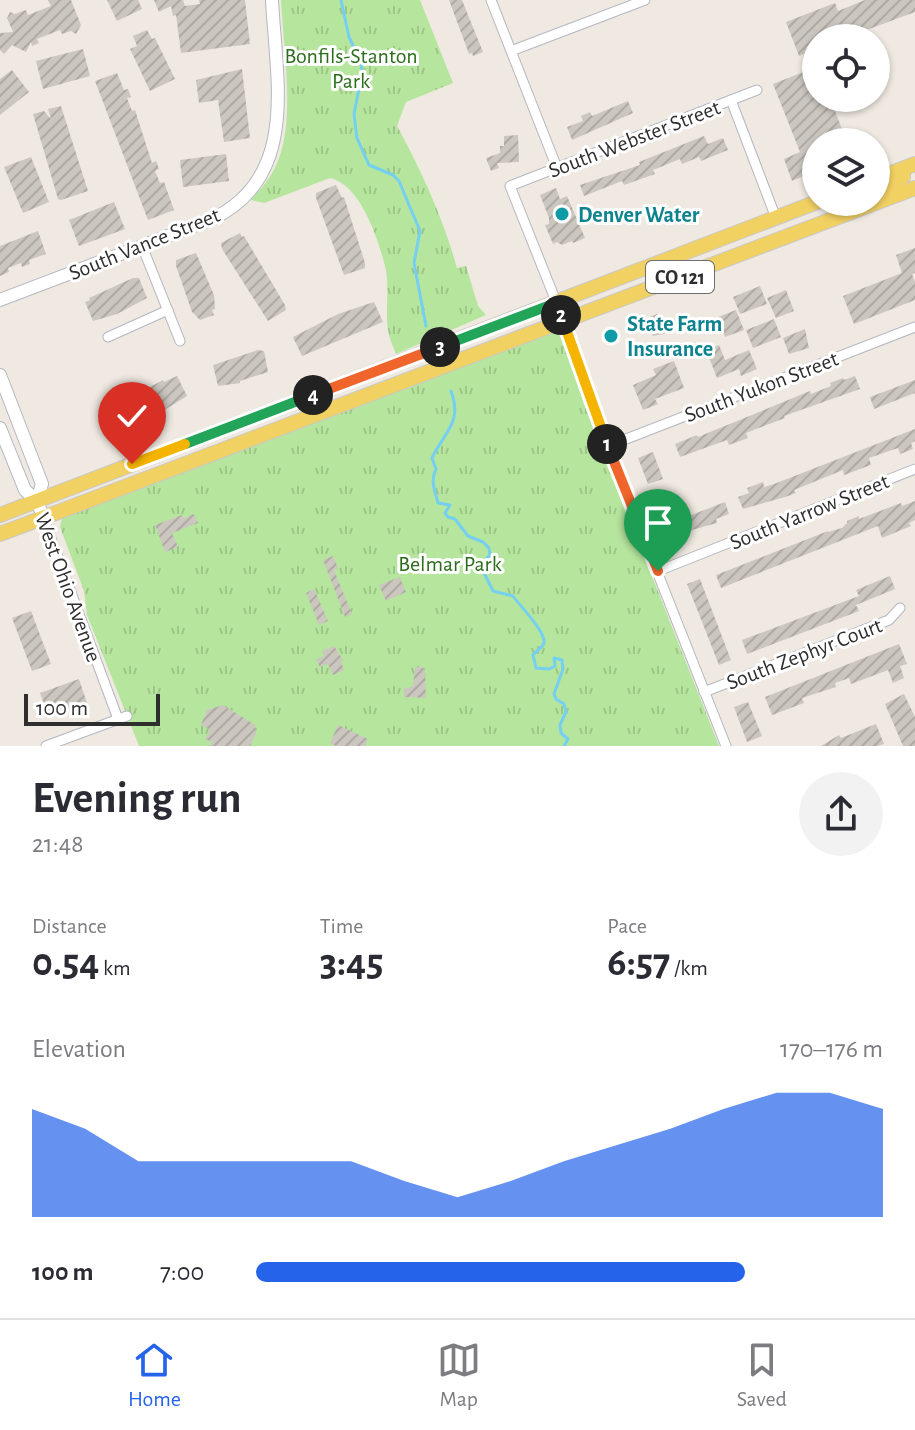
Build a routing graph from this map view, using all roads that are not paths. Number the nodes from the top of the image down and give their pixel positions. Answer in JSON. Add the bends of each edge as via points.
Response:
{"nodes":[{"id":1,"x":272,"y":0,"type":"edge"},
{"id":2,"x":491,"y":0,"type":"edge"},
{"id":3,"x":645,"y":0,"type":"edge"},
{"id":4,"x":511,"y":51,"type":"junction"},
{"id":5,"x":757,"y":90,"type":"dead end"},
{"id":6,"x":731,"y":100,"type":"junction"},
{"id":7,"x":909,"y":167,"type":"edge"},
{"id":8,"x":557,"y":168,"type":"junction"},
{"id":9,"x":890,"y":174,"type":"edge"},
{"id":10,"x":890,"y":185,"type":"edge"},
{"id":11,"x":915,"y":188,"type":"edge"},
{"id":12,"x":802,"y":208,"type":"edge"},
{"id":13,"x":837,"y":216,"type":"edge"},
{"id":14,"x":776,"y":218,"type":"junction"},
{"id":15,"x":831,"y":220,"type":"junction"},
{"id":16,"x":142,"y":246,"type":"junction"},
{"id":17,"x":0,"y":300,"type":"edge"},
{"id":18,"x":556,"y":303,"type":"junction"},
{"id":19,"x":168,"y":310,"type":"junction"},
{"id":20,"x":563,"y":319,"type":"junction"},
{"id":21,"x":915,"y":327,"type":"edge"},
{"id":22,"x":108,"y":337,"type":"dead end"},
{"id":23,"x":180,"y":341,"type":"dead end"},
{"id":24,"x":0,"y":375,"type":"edge"},
{"id":25,"x":0,"y":428,"type":"edge"},
{"id":26,"x":608,"y":446,"type":"junction"},
{"id":27,"x":915,"y":469,"type":"edge"},
{"id":28,"x":37,"y":501,"type":"junction"},
{"id":29,"x":0,"y":515,"type":"edge"},
{"id":30,"x":43,"y":517,"type":"junction"},
{"id":31,"x":0,"y":534,"type":"edge"},
{"id":32,"x":658,"y":571,"type":"junction"},
{"id":33,"x":900,"y":608,"type":"dead end"},
{"id":34,"x":704,"y":692,"type":"junction"},
{"id":35,"x":46,"y":746,"type":"edge"},
{"id":36,"x":726,"y":746,"type":"edge"}],
"edges":[{"from":1,"to":16,"type":"street","name":"South Vance Street","via":[[277,113],[269,160],[247,194],[225,212]]},
{"from":2,"to":4,"type":"street"},
{"from":3,"to":4,"type":"street"},
{"from":4,"to":8,"type":"street"},
{"from":5,"to":6,"type":"street","name":"South Webster Street"},
{"from":6,"to":8,"type":"street","name":"South Webster Street"},
{"from":6,"to":14,"type":"street"},
{"from":7,"to":9,"type":"main road"},
{"from":7,"to":10,"type":"main road"},
{"from":8,"to":18,"type":"street","name":"South Webster Street","via":[[510,186]]},
{"from":11,"to":15,"type":"main road","number":"CO 121"},
{"from":12,"to":14,"type":"main road","number":"CO 121"},
{"from":13,"to":15,"type":"main road"},
{"from":14,"to":18,"type":"main road","number":"CO 121"},
{"from":15,"to":20,"type":"main road","number":"CO 121"},
{"from":16,"to":17,"type":"street","name":"South Vance Street"},
{"from":16,"to":19,"type":"street"},
{"from":18,"to":20,"type":"street"},
{"from":18,"to":28,"type":"main road","number":"CO 121"},
{"from":19,"to":22,"type":"street"},
{"from":19,"to":23,"type":"street"},
{"from":20,"to":26,"type":"street"},
{"from":20,"to":30,"type":"main road","number":"CO 121"},
{"from":21,"to":26,"type":"street","name":"South Yukon Street"},
{"from":24,"to":28,"type":"street","name":"West Ohio Avenue","via":[[42,484]]},
{"from":25,"to":28,"type":"street","name":"West Ohio Avenue","via":[[25,490]]},
{"from":26,"to":32,"type":"street"},
{"from":27,"to":32,"type":"street","name":"South Yarrow Street"},
{"from":28,"to":29,"type":"main road","number":"CO 121"},
{"from":28,"to":30,"type":"street","name":"West Ohio Avenue"},
{"from":30,"to":31,"type":"main road","number":"CO 121"},
{"from":30,"to":35,"type":"street","name":"West Ohio Avenue","via":[[123,718]]},
{"from":32,"to":34,"type":"street"},
{"from":33,"to":34,"type":"street","name":"South Zephyr Court","via":[[889,620]]},
{"from":34,"to":36,"type":"street"}]}
